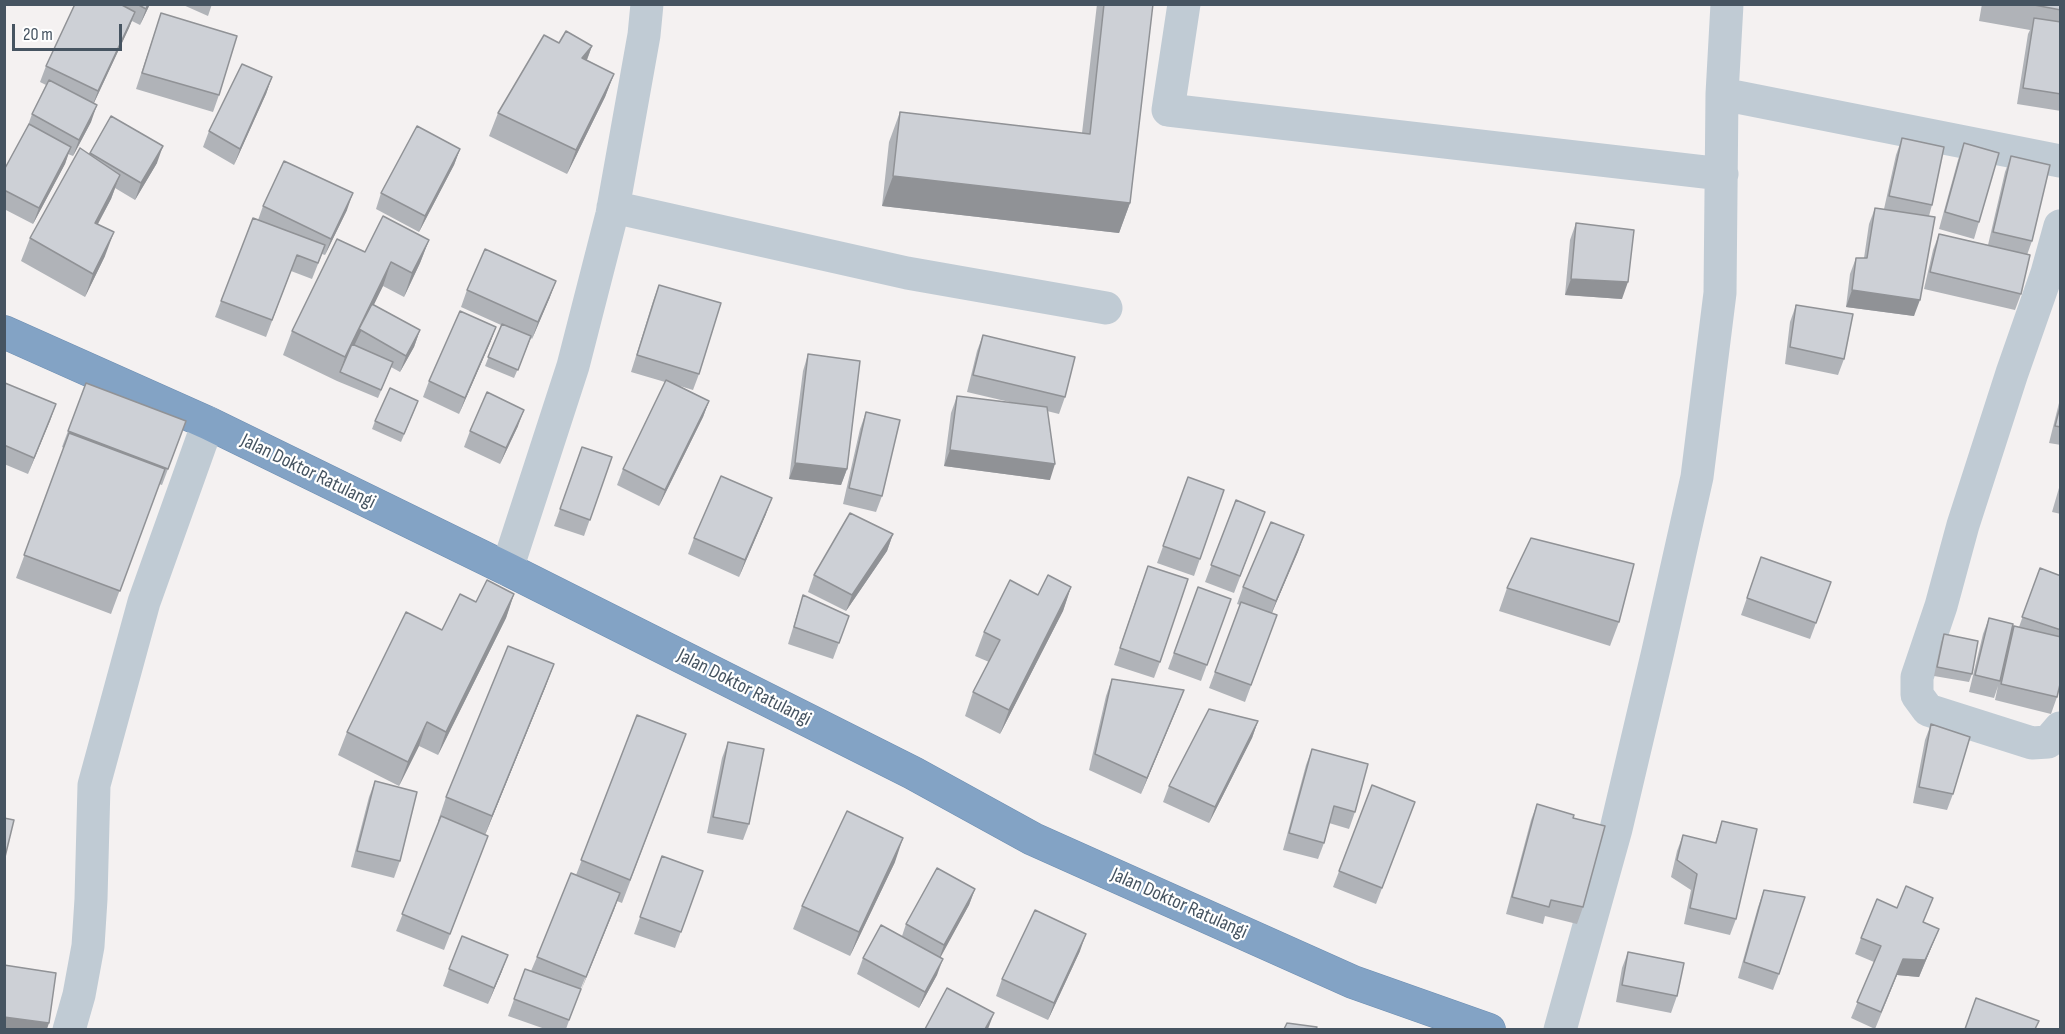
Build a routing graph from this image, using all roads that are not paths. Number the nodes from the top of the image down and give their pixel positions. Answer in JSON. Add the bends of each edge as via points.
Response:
{"nodes":[{"id":1,"x":647,"y":4,"type":"edge"},
{"id":2,"x":1184,"y":4,"type":"edge"},
{"id":3,"x":1727,"y":4,"type":"edge"},
{"id":4,"x":1722,"y":94,"type":"junction"},
{"id":5,"x":2061,"y":161,"type":"edge"},
{"id":6,"x":1722,"y":174,"type":"junction"},
{"id":7,"x":613,"y":207,"type":"junction"},
{"id":8,"x":2061,"y":226,"type":"edge"},
{"id":9,"x":1106,"y":309,"type":"dead end"},
{"id":10,"x":4,"y":332,"type":"edge"},
{"id":11,"x":208,"y":423,"type":"junction"},
{"id":12,"x":507,"y":569,"type":"junction"},
{"id":13,"x":2061,"y":728,"type":"edge"},
{"id":14,"x":69,"y":1029,"type":"edge"},
{"id":15,"x":1489,"y":1029,"type":"edge"},
{"id":16,"x":1560,"y":1029,"type":"edge"}],
"edges":[{"from":1,"to":7,"type":"street"},
{"from":2,"to":6,"type":"street","via":[[1168,110]]},
{"from":3,"to":4,"type":"street"},
{"from":4,"to":5,"type":"street"},
{"from":4,"to":6,"type":"street"},
{"from":6,"to":16,"type":"street","via":[[1720,293],[1696,477],[1616,829]]},
{"from":7,"to":9,"type":"street","via":[[908,273]]},
{"from":7,"to":12,"type":"street","via":[[573,366]]},
{"from":8,"to":13,"type":"street","via":[[1967,514],[1917,677],[1917,695],[1928,710],[2032,743],[2048,742]]},
{"from":10,"to":11,"type":"highway","name":"Jalan Doktor Ratulangi"},
{"from":11,"to":12,"type":"highway","name":"Jalan Doktor Ratulangi"},
{"from":11,"to":14,"type":"street","via":[[144,602],[94,785],[88,946]]},
{"from":12,"to":15,"type":"highway","name":"Jalan Doktor Ratulangi","via":[[913,773],[1033,839],[1353,982]]}]}
